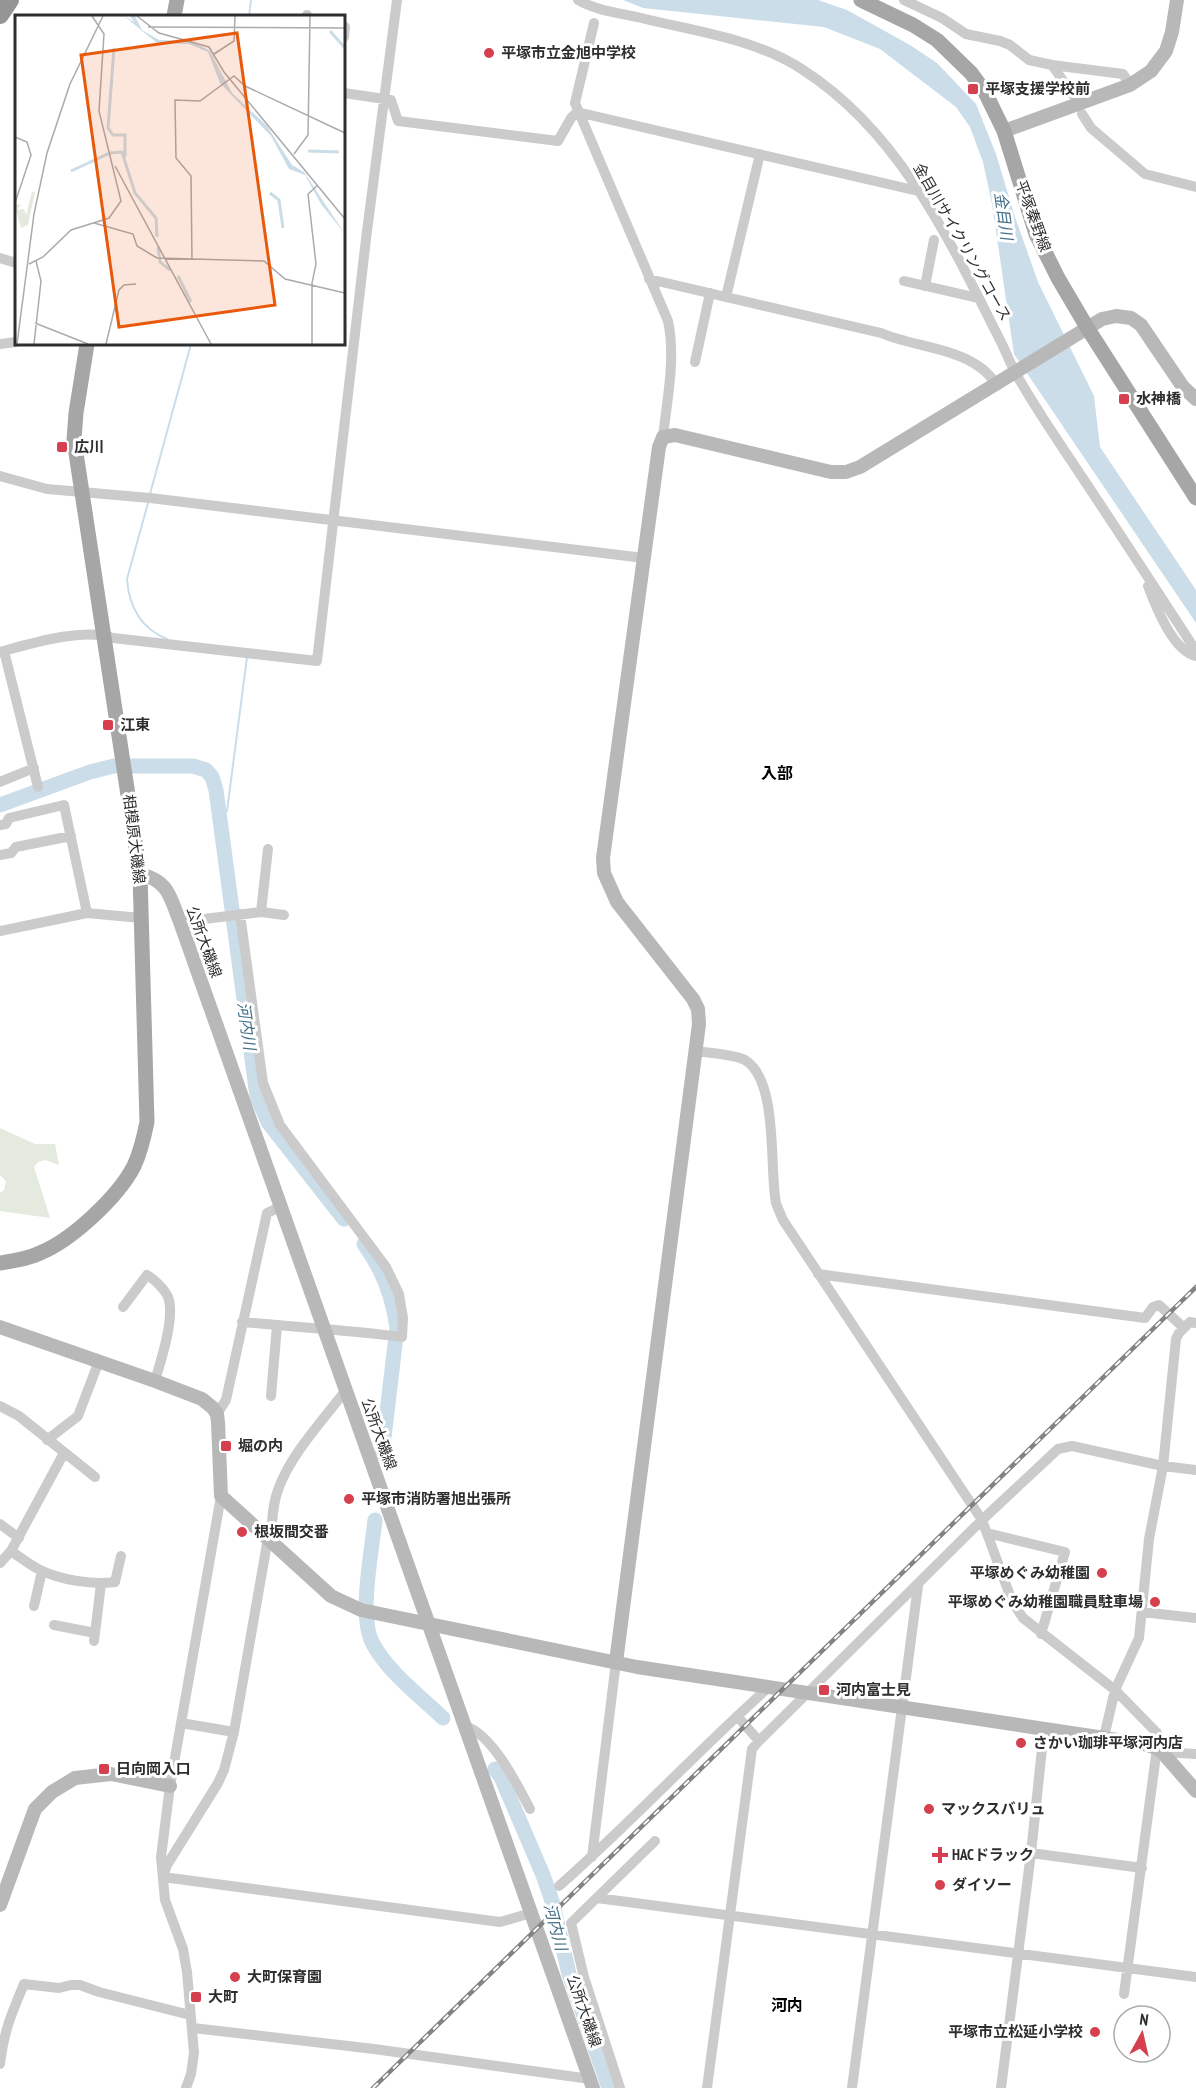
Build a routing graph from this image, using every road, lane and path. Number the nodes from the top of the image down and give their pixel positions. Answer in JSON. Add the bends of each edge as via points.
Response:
{"nodes":[{"id":1,"x":10,"y":0,"type":"edge"},
{"id":2,"x":177,"y":0,"type":"edge"},
{"id":3,"x":397,"y":0,"type":"edge"},
{"id":4,"x":578,"y":0,"type":"edge"},
{"id":5,"x":861,"y":0,"type":"edge"},
{"id":6,"x":904,"y":0,"type":"edge"},
{"id":7,"x":1177,"y":0,"type":"edge"},
{"id":8,"x":0,"y":15,"type":"edge"},
{"id":9,"x":174,"y":15,"type":"edge"},
{"id":10,"x":594,"y":23,"type":"dead end"},
{"id":11,"x":1052,"y":64,"type":"junction"},
{"id":12,"x":1130,"y":86,"type":"junction"},
{"id":13,"x":345,"y":93,"type":"edge"},
{"id":14,"x":1073,"y":95,"type":"dead end"},
{"id":15,"x":384,"y":99,"type":"junction"},
{"id":16,"x":577,"y":112,"type":"junction"},
{"id":17,"x":1082,"y":114,"type":"dead end"},
{"id":18,"x":1004,"y":131,"type":"junction"},
{"id":19,"x":760,"y":154,"type":"junction"},
{"id":20,"x":1196,"y":187,"type":"edge"},
{"id":21,"x":918,"y":191,"type":"junction"},
{"id":22,"x":934,"y":240,"type":"dead end"},
{"id":23,"x":0,"y":258,"type":"edge"},
{"id":24,"x":15,"y":263,"type":"edge"},
{"id":25,"x":649,"y":279,"type":"junction"},
{"id":26,"x":904,"y":281,"type":"dead end"},
{"id":27,"x":925,"y":286,"type":"junction"},
{"id":28,"x":710,"y":293,"type":"junction"},
{"id":29,"x":726,"y":297,"type":"junction"},
{"id":30,"x":978,"y":298,"type":"junction"},
{"id":31,"x":1088,"y":329,"type":"junction"},
{"id":32,"x":15,"y":342,"type":"edge"},
{"id":33,"x":0,"y":344,"type":"edge"},
{"id":34,"x":87,"y":345,"type":"edge"},
{"id":35,"x":695,"y":362,"type":"dead end"},
{"id":36,"x":1016,"y":374,"type":"junction"},
{"id":37,"x":998,"y":384,"type":"junction"},
{"id":38,"x":1196,"y":399,"type":"edge"},
{"id":39,"x":663,"y":437,"type":"junction"},
{"id":40,"x":0,"y":476,"type":"edge"},
{"id":41,"x":81,"y":491,"type":"junction"},
{"id":42,"x":1196,"y":498,"type":"edge"},
{"id":43,"x":333,"y":519,"type":"junction"},
{"id":44,"x":644,"y":558,"type":"junction"},
{"id":45,"x":1146,"y":574,"type":"junction"},
{"id":46,"x":103,"y":634,"type":"junction"},
{"id":47,"x":1196,"y":651,"type":"edge"},
{"id":48,"x":2,"y":652,"type":"edge"},
{"id":49,"x":1196,"y":657,"type":"edge"},
{"id":50,"x":34,"y":768,"type":"junction"},
{"id":51,"x":0,"y":782,"type":"edge"},
{"id":52,"x":38,"y":787,"type":"dead end"},
{"id":53,"x":0,"y":825,"type":"edge"},
{"id":54,"x":71,"y":836,"type":"junction"},
{"id":55,"x":268,"y":849,"type":"dead end"},
{"id":56,"x":0,"y":855,"type":"edge"},
{"id":57,"x":140,"y":874,"type":"junction"},
{"id":58,"x":261,"y":912,"type":"junction"},
{"id":59,"x":87,"y":913,"type":"junction"},
{"id":60,"x":236,"y":915,"type":"junction"},
{"id":61,"x":284,"y":915,"type":"dead end"},
{"id":62,"x":141,"y":918,"type":"junction"},
{"id":63,"x":180,"y":922,"type":"junction"},
{"id":64,"x":0,"y":931,"type":"edge"},
{"id":65,"x":695,"y":1051,"type":"junction"},
{"id":66,"x":280,"y":1207,"type":"junction"},
{"id":67,"x":0,"y":1263,"type":"edge"},
{"id":68,"x":818,"y":1274,"type":"junction"},
{"id":69,"x":123,"y":1307,"type":"dead end"},
{"id":70,"x":242,"y":1322,"type":"junction"},
{"id":71,"x":1196,"y":1323,"type":"edge"},
{"id":72,"x":277,"y":1326,"type":"junction"},
{"id":73,"x":0,"y":1328,"type":"edge"},
{"id":74,"x":1184,"y":1328,"type":"junction"},
{"id":75,"x":323,"y":1330,"type":"junction"},
{"id":76,"x":99,"y":1361,"type":"junction"},
{"id":77,"x":155,"y":1381,"type":"junction"},
{"id":78,"x":346,"y":1390,"type":"junction"},
{"id":79,"x":271,"y":1396,"type":"dead end"},
{"id":80,"x":0,"y":1406,"type":"edge"},
{"id":81,"x":217,"y":1414,"type":"junction"},
{"id":82,"x":47,"y":1440,"type":"junction"},
{"id":83,"x":64,"y":1453,"type":"junction"},
{"id":84,"x":1163,"y":1466,"type":"junction"},
{"id":85,"x":1196,"y":1470,"type":"edge"},
{"id":86,"x":94,"y":1477,"type":"dead end"},
{"id":87,"x":222,"y":1496,"type":"junction"},
{"id":88,"x":982,"y":1520,"type":"junction"},
{"id":89,"x":0,"y":1524,"type":"edge"},
{"id":90,"x":987,"y":1533,"type":"junction"},
{"id":91,"x":19,"y":1538,"type":"junction"},
{"id":92,"x":269,"y":1539,"type":"junction"},
{"id":93,"x":11,"y":1551,"type":"junction"},
{"id":94,"x":121,"y":1556,"type":"dead end"},
{"id":95,"x":0,"y":1563,"type":"edge"},
{"id":96,"x":42,"y":1571,"type":"junction"},
{"id":97,"x":101,"y":1584,"type":"junction"},
{"id":98,"x":918,"y":1586,"type":"junction"},
{"id":99,"x":34,"y":1606,"type":"dead end"},
{"id":100,"x":1142,"y":1612,"type":"junction"},
{"id":101,"x":1196,"y":1618,"type":"edge"},
{"id":102,"x":428,"y":1623,"type":"junction"},
{"id":103,"x":54,"y":1625,"type":"dead end"},
{"id":104,"x":1041,"y":1634,"type":"junction"},
{"id":105,"x":616,"y":1662,"type":"junction"},
{"id":106,"x":770,"y":1686,"type":"junction"},
{"id":107,"x":1115,"y":1690,"type":"junction"},
{"id":108,"x":808,"y":1693,"type":"junction"},
{"id":109,"x":902,"y":1708,"type":"junction"},
{"id":110,"x":737,"y":1716,"type":"junction"},
{"id":111,"x":182,"y":1723,"type":"junction"},
{"id":112,"x":465,"y":1726,"type":"junction"},
{"id":113,"x":1044,"y":1730,"type":"junction"},
{"id":114,"x":234,"y":1732,"type":"junction"},
{"id":115,"x":1104,"y":1737,"type":"junction"},
{"id":116,"x":759,"y":1741,"type":"junction"},
{"id":117,"x":1160,"y":1750,"type":"junction"},
{"id":118,"x":1196,"y":1754,"type":"edge"},
{"id":119,"x":170,"y":1786,"type":"junction"},
{"id":120,"x":1196,"y":1791,"type":"edge"},
{"id":121,"x":530,"y":1809,"type":"dead end"},
{"id":122,"x":655,"y":1841,"type":"dead end"},
{"id":123,"x":1031,"y":1853,"type":"junction"},
{"id":124,"x":592,"y":1857,"type":"junction"},
{"id":125,"x":1142,"y":1868,"type":"junction"},
{"id":126,"x":163,"y":1877,"type":"junction"},
{"id":127,"x":4,"y":1879,"type":"edge"},
{"id":128,"x":559,"y":1886,"type":"dead end"},
{"id":129,"x":597,"y":1898,"type":"junction"},
{"id":130,"x":0,"y":1905,"type":"edge"},
{"id":131,"x":531,"y":1913,"type":"junction"},
{"id":132,"x":731,"y":1915,"type":"junction"},
{"id":133,"x":872,"y":1933,"type":"junction"},
{"id":134,"x":1018,"y":1953,"type":"junction"},
{"id":135,"x":1128,"y":1968,"type":"junction"},
{"id":136,"x":1196,"y":1977,"type":"edge"},
{"id":137,"x":1124,"y":1994,"type":"dead end"},
{"id":138,"x":190,"y":2015,"type":"junction"},
{"id":139,"x":193,"y":2028,"type":"junction"},
{"id":140,"x":0,"y":2064,"type":"edge"},
{"id":141,"x":592,"y":2083,"type":"edge"},
{"id":142,"x":617,"y":2087,"type":"edge"},
{"id":143,"x":186,"y":2088,"type":"edge"},
{"id":144,"x":707,"y":2088,"type":"edge"},
{"id":145,"x":852,"y":2088,"type":"edge"},
{"id":146,"x":1001,"y":2088,"type":"edge"}],
"edges":[{"from":1,"to":8,"type":"highway"},
{"from":2,"to":9,"type":"main road"},
{"from":3,"to":15,"type":"street"},
{"from":4,"to":21,"type":"street","name":"金目川サイクリングコース","via":[[737,41],[790,62],[833,91],[871,127]]},
{"from":5,"to":18,"type":"main road","name":"平塚秦野線","via":[[913,25],[957,58],[985,92]]},
{"from":6,"to":11,"type":"street","via":[[966,34],[1000,41],[1029,60]]},
{"from":7,"to":12,"type":"street","via":[[1166,51]]},
{"from":10,"to":16,"type":"street","via":[[574,103]]},
{"from":11,"to":12,"type":"street","via":[[1123,75]]},
{"from":11,"to":14,"type":"street"},
{"from":12,"to":18,"type":"street"},
{"from":13,"to":15,"type":"street"},
{"from":15,"to":16,"type":"street","via":[[391,100],[398,121],[558,141]]},
{"from":15,"to":43,"type":"street"},
{"from":16,"to":19,"type":"street"},
{"from":16,"to":25,"type":"street"},
{"from":17,"to":20,"type":"street","via":[[1091,129],[1145,174]]},
{"from":18,"to":31,"type":"main road","name":"平塚秦野線","via":[[1036,234]]},
{"from":19,"to":21,"type":"street"},
{"from":19,"to":29,"type":"street"},
{"from":21,"to":30,"type":"street","name":"金目川サイクリングコース"},
{"from":22,"to":27,"type":"street"},
{"from":23,"to":24,"type":"street"},
{"from":25,"to":28,"type":"street"},
{"from":25,"to":39,"type":"street","via":[[672,338]]},
{"from":26,"to":27,"type":"street"},
{"from":27,"to":30,"type":"street"},
{"from":28,"to":29,"type":"street"},
{"from":28,"to":35,"type":"street"},
{"from":29,"to":37,"type":"street","via":[[956,354],[981,367]]},
{"from":30,"to":36,"type":"street","name":"金目川サイクリングコース"},
{"from":31,"to":36,"type":"street"},
{"from":31,"to":38,"type":"street","via":[[1102,319],[1116,316],[1131,318],[1142,325],[1183,387]]},
{"from":31,"to":42,"type":"main road","name":"平塚秦野線"},
{"from":32,"to":33,"type":"street"},
{"from":34,"to":41,"type":"main road","name":"相模原大磯線","via":[[74,440]]},
{"from":36,"to":37,"type":"street"},
{"from":36,"to":45,"type":"street","name":"金目川サイクリングコース"},
{"from":37,"to":39,"type":"street","via":[[846,472],[675,435]]},
{"from":39,"to":44,"type":"street"},
{"from":40,"to":41,"type":"street","via":[[47,489]]},
{"from":41,"to":43,"type":"street"},
{"from":41,"to":46,"type":"main road","name":"相模原大磯線"},
{"from":43,"to":44,"type":"street"},
{"from":43,"to":46,"type":"street","via":[[317,661]]},
{"from":44,"to":65,"type":"street","via":[[604,873],[617,902],[693,999],[699,1024]]},
{"from":45,"to":47,"type":"street","name":"金目川サイクリングコース"},
{"from":45,"to":49,"type":"street","via":[[1164,624],[1184,650]]},
{"from":46,"to":48,"type":"street","via":[[66,637]]},
{"from":46,"to":57,"type":"main road","name":"相模原大磯線"},
{"from":48,"to":50,"type":"street"},
{"from":50,"to":51,"type":"street"},
{"from":50,"to":52,"type":"street"},
{"from":53,"to":54,"type":"street","via":[[9,818],[64,805]]},
{"from":54,"to":56,"type":"street","via":[[16,847],[11,853]]},
{"from":54,"to":59,"type":"street"},
{"from":55,"to":58,"type":"street"},
{"from":57,"to":62,"type":"main road","name":"相模原大磯線"},
{"from":57,"to":63,"type":"street","name":"公所大磯線","via":[[160,881]]},
{"from":58,"to":60,"type":"street"},
{"from":58,"to":61,"type":"street"},
{"from":59,"to":62,"type":"street"},
{"from":59,"to":64,"type":"street"},
{"from":60,"to":63,"type":"street"},
{"from":60,"to":75,"type":"street","via":[[263,1083],[272,1107],[280,1125],[386,1267],[399,1294],[402,1337]]},
{"from":62,"to":67,"type":"main road","name":"相模原大磯線","via":[[148,1094],[144,1142],[133,1168],[117,1190],[80,1228],[39,1254]]},
{"from":63,"to":66,"type":"street","name":"公所大磯線"},
{"from":65,"to":68,"type":"street","via":[[742,1059],[757,1076],[770,1112],[777,1206]]},
{"from":65,"to":105,"type":"street"},
{"from":66,"to":70,"type":"street","via":[[267,1213]]},
{"from":66,"to":75,"type":"street","name":"公所大磯線"},
{"from":68,"to":74,"type":"street","via":[[1145,1318],[1159,1305]]},
{"from":68,"to":88,"type":"street"},
{"from":69,"to":77,"type":"street","via":[[147,1275],[169,1299],[169,1326]]},
{"from":70,"to":72,"type":"street"},
{"from":70,"to":81,"type":"street","via":[[226,1400]]},
{"from":71,"to":74,"type":"street"},
{"from":72,"to":75,"type":"street"},
{"from":72,"to":79,"type":"street"},
{"from":73,"to":76,"type":"street"},
{"from":74,"to":84,"type":"street","via":[[1176,1339]]},
{"from":75,"to":78,"type":"street","name":"公所大磯線"},
{"from":76,"to":77,"type":"street"},
{"from":76,"to":82,"type":"street","via":[[78,1416]]},
{"from":77,"to":81,"type":"street","via":[[202,1399]]},
{"from":78,"to":92,"type":"street","via":[[283,1479],[273,1508]]},
{"from":78,"to":102,"type":"street","name":"公所大磯線"},
{"from":80,"to":82,"type":"street","via":[[19,1416]]},
{"from":81,"to":87,"type":"street"},
{"from":82,"to":83,"type":"street"},
{"from":83,"to":86,"type":"street"},
{"from":83,"to":91,"type":"street"},
{"from":84,"to":85,"type":"street"},
{"from":84,"to":88,"type":"street","via":[[1072,1446],[1058,1449]]},
{"from":84,"to":100,"type":"street","via":[[1149,1539]]},
{"from":87,"to":92,"type":"street"},
{"from":87,"to":111,"type":"street"},
{"from":88,"to":90,"type":"street"},
{"from":88,"to":98,"type":"street"},
{"from":89,"to":91,"type":"street"},
{"from":90,"to":104,"type":"street","via":[[1012,1601]]},
{"from":90,"to":104,"type":"street","via":[[1065,1552]]},
{"from":91,"to":93,"type":"street"},
{"from":92,"to":102,"type":"street","via":[[331,1596],[375,1614]]},
{"from":92,"to":114,"type":"street"},
{"from":93,"to":95,"type":"street"},
{"from":93,"to":96,"type":"street"},
{"from":94,"to":97,"type":"street","via":[[115,1582]]},
{"from":96,"to":97,"type":"street"},
{"from":96,"to":99,"type":"street"},
{"from":97,"to":103,"type":"street","via":[[94,1637]]},
{"from":98,"to":108,"type":"street"},
{"from":98,"to":109,"type":"street"},
{"from":100,"to":101,"type":"street"},
{"from":100,"to":107,"type":"street","via":[[1139,1638]]},
{"from":102,"to":105,"type":"street"},
{"from":102,"to":112,"type":"street","name":"公所大磯線"},
{"from":104,"to":107,"type":"street"},
{"from":105,"to":106,"type":"street"},
{"from":105,"to":124,"type":"street"},
{"from":106,"to":108,"type":"street"},
{"from":106,"to":110,"type":"street"},
{"from":107,"to":115,"type":"street"},
{"from":107,"to":117,"type":"street","via":[[1157,1733]]},
{"from":108,"to":109,"type":"street"},
{"from":108,"to":116,"type":"street"},
{"from":109,"to":113,"type":"street"},
{"from":109,"to":133,"type":"street"},
{"from":110,"to":116,"type":"street"},
{"from":110,"to":124,"type":"street"},
{"from":111,"to":114,"type":"street"},
{"from":111,"to":119,"type":"street"},
{"from":112,"to":121,"type":"street","via":[[483,1736]]},
{"from":112,"to":131,"type":"street","name":"公所大磯線"},
{"from":113,"to":115,"type":"street"},
{"from":113,"to":123,"type":"street"},
{"from":114,"to":126,"type":"street","via":[[218,1783]]},
{"from":115,"to":117,"type":"street"},
{"from":116,"to":132,"type":"street","via":[[752,1749]]},
{"from":117,"to":118,"type":"street"},
{"from":117,"to":120,"type":"street"},
{"from":117,"to":125,"type":"street"},
{"from":119,"to":126,"type":"street","via":[[161,1857]]},
{"from":119,"to":127,"type":"street","via":[[111,1774],[75,1778],[52,1792],[35,1809]]},
{"from":122,"to":129,"type":"street"},
{"from":123,"to":125,"type":"street"},
{"from":123,"to":134,"type":"street"},
{"from":124,"to":128,"type":"street"},
{"from":125,"to":135,"type":"street"},
{"from":126,"to":131,"type":"street","via":[[500,1922]]},
{"from":126,"to":138,"type":"street","via":[[165,1900],[183,1949]]},
{"from":127,"to":130,"type":"street"},
{"from":129,"to":132,"type":"street"},
{"from":129,"to":142,"type":"street","via":[[571,1923]]},
{"from":131,"to":141,"type":"street","name":"公所大磯線"},
{"from":132,"to":133,"type":"street"},
{"from":132,"to":144,"type":"street"},
{"from":133,"to":134,"type":"street"},
{"from":133,"to":145,"type":"street"},
{"from":134,"to":135,"type":"street"},
{"from":134,"to":146,"type":"street"},
{"from":135,"to":136,"type":"street"},
{"from":135,"to":137,"type":"street"},
{"from":138,"to":139,"type":"street"},
{"from":138,"to":140,"type":"street","via":[[80,1985],[59,1988],[24,1984],[8,2019]]},
{"from":139,"to":141,"type":"street","via":[[374,2049]]},
{"from":139,"to":143,"type":"street","via":[[194,2053]]}]}
